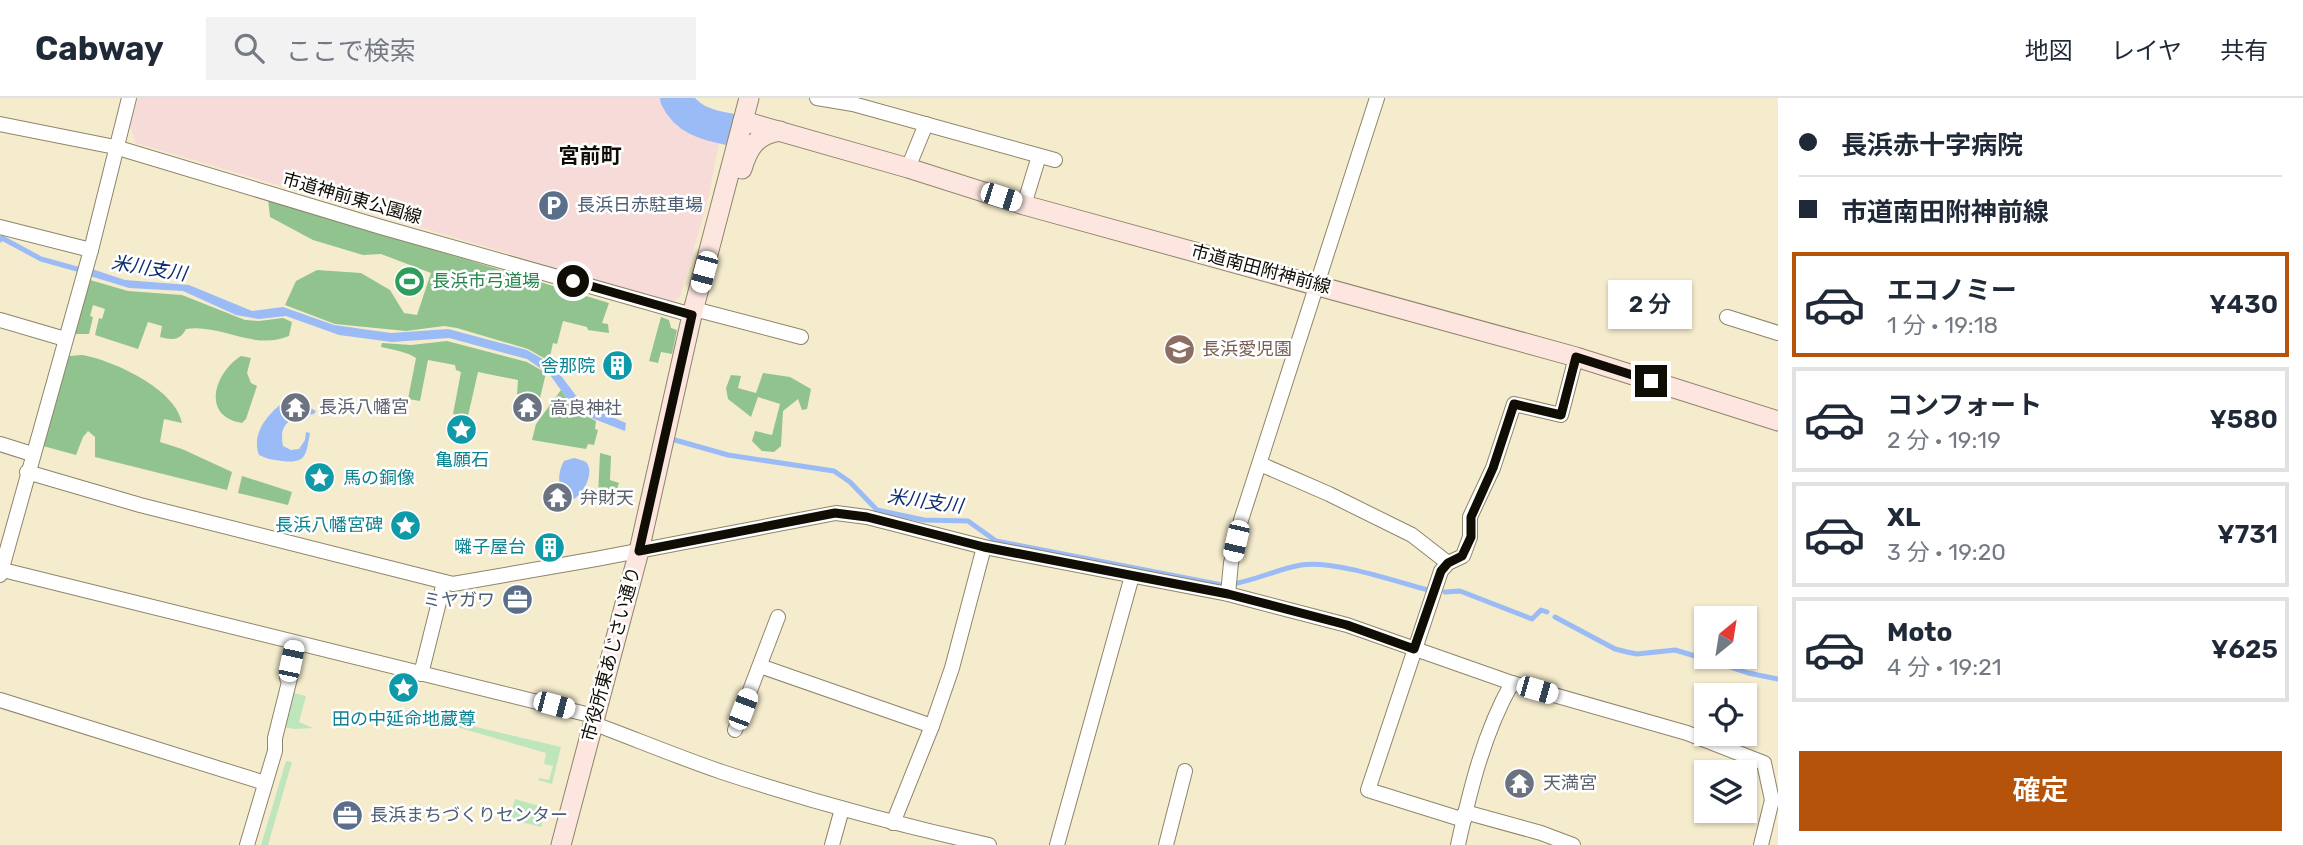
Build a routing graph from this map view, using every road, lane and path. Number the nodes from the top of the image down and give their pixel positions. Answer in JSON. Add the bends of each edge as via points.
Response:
{"nodes":[{"id":1,"x":129,"y":98,"type":"edge"},
{"id":2,"x":817,"y":98,"type":"edge"},
{"id":3,"x":1377,"y":98,"type":"edge"},
{"id":4,"x":744,"y":116,"type":"edge"},
{"id":5,"x":0,"y":124,"type":"edge"},
{"id":6,"x":926,"y":124,"type":"junction"},
{"id":7,"x":772,"y":129,"type":"junction"},
{"id":8,"x":115,"y":147,"type":"junction"},
{"id":9,"x":1039,"y":156,"type":"junction"},
{"id":10,"x":1055,"y":160,"type":"dead end"},
{"id":11,"x":908,"y":168,"type":"junction"},
{"id":12,"x":1024,"y":205,"type":"junction"},
{"id":13,"x":0,"y":227,"type":"edge"},
{"id":14,"x":91,"y":250,"type":"junction"},
{"id":15,"x":1317,"y":285,"type":"junction"},
{"id":16,"x":693,"y":312,"type":"junction"},
{"id":17,"x":1727,"y":317,"type":"dead end"},
{"id":18,"x":0,"y":320,"type":"edge"},
{"id":19,"x":1778,"y":333,"type":"edge"},
{"id":20,"x":801,"y":337,"type":"dead end"},
{"id":21,"x":65,"y":339,"type":"junction"},
{"id":22,"x":1576,"y":357,"type":"junction"},
{"id":23,"x":1778,"y":421,"type":"edge"},
{"id":24,"x":0,"y":444,"type":"edge"},
{"id":25,"x":32,"y":454,"type":"junction"},
{"id":26,"x":1260,"y":464,"type":"junction"},
{"id":27,"x":27,"y":472,"type":"junction"},
{"id":28,"x":984,"y":547,"type":"junction"},
{"id":29,"x":639,"y":551,"type":"junction"},
{"id":30,"x":1448,"y":563,"type":"junction"},
{"id":31,"x":1,"y":572,"type":"edge"},
{"id":32,"x":1132,"y":576,"type":"junction"},
{"id":33,"x":444,"y":582,"type":"junction"},
{"id":34,"x":1228,"y":594,"type":"junction"},
{"id":35,"x":778,"y":617,"type":"dead end"},
{"id":36,"x":294,"y":644,"type":"junction"},
{"id":37,"x":1414,"y":649,"type":"junction"},
{"id":38,"x":760,"y":666,"type":"junction"},
{"id":39,"x":421,"y":674,"type":"junction"},
{"id":40,"x":1512,"y":683,"type":"junction"},
{"id":41,"x":0,"y":700,"type":"edge"},
{"id":42,"x":593,"y":720,"type":"junction"},
{"id":43,"x":932,"y":726,"type":"junction"},
{"id":44,"x":735,"y":730,"type":"dead end"},
{"id":45,"x":1771,"y":764,"type":"edge"},
{"id":46,"x":1185,"y":771,"type":"dead end"},
{"id":47,"x":265,"y":783,"type":"junction"},
{"id":48,"x":842,"y":809,"type":"junction"},
{"id":49,"x":1464,"y":816,"type":"junction"},
{"id":50,"x":893,"y":823,"type":"junction"},
{"id":51,"x":247,"y":845,"type":"edge"},
{"id":52,"x":561,"y":845,"type":"edge"},
{"id":53,"x":832,"y":845,"type":"edge"},
{"id":54,"x":989,"y":845,"type":"edge"},
{"id":55,"x":1057,"y":845,"type":"edge"},
{"id":56,"x":1166,"y":845,"type":"edge"},
{"id":57,"x":1458,"y":845,"type":"edge"},
{"id":58,"x":1573,"y":845,"type":"edge"},
{"id":59,"x":1761,"y":845,"type":"edge"}],
"edges":[{"from":1,"to":8,"type":"street"},
{"from":2,"to":6,"type":"street"},
{"from":3,"to":15,"type":"street"},
{"from":4,"to":7,"type":"street","name":"市道南田附神前線"},
{"from":4,"to":16,"type":"street","name":"市役所東あじさい通り"},
{"from":5,"to":8,"type":"street","name":"市道神前東公園線"},
{"from":6,"to":9,"type":"street"},
{"from":6,"to":11,"type":"street"},
{"from":7,"to":11,"type":"street","name":"市道南田附神前線"},
{"from":7,"to":16,"type":"street","via":[[746,155],[722,243]]},
{"from":8,"to":14,"type":"street"},
{"from":8,"to":16,"type":"street","name":"市道神前東公園線","via":[[368,223]]},
{"from":9,"to":10,"type":"street"},
{"from":9,"to":12,"type":"street"},
{"from":11,"to":12,"type":"street","name":"市道南田附神前線"},
{"from":12,"to":15,"type":"street","name":"市道南田附神前線"},
{"from":13,"to":14,"type":"street"},
{"from":14,"to":21,"type":"street"},
{"from":15,"to":22,"type":"street","name":"市道南田附神前線"},
{"from":15,"to":26,"type":"street"},
{"from":16,"to":20,"type":"street","name":"市道神前東公園線"},
{"from":16,"to":29,"type":"street","name":"市役所東あじさい通り"},
{"from":17,"to":19,"type":"street"},
{"from":18,"to":21,"type":"street"},
{"from":21,"to":25,"type":"street"},
{"from":22,"to":23,"type":"street","name":"市道南田附神前線"},
{"from":22,"to":30,"type":"street","via":[[1561,415],[1514,404],[1471,517],[1471,537],[1462,556]]},
{"from":24,"to":25,"type":"street"},
{"from":25,"to":27,"type":"street"},
{"from":26,"to":30,"type":"street","via":[[1412,535]]},
{"from":26,"to":34,"type":"street","via":[[1241,520]]},
{"from":27,"to":31,"type":"street"},
{"from":27,"to":33,"type":"street"},
{"from":28,"to":29,"type":"street","via":[[835,513]]},
{"from":28,"to":32,"type":"street"},
{"from":28,"to":43,"type":"street","via":[[953,668]]},
{"from":29,"to":33,"type":"street"},
{"from":29,"to":42,"type":"street","name":"市役所東あじさい通り"},
{"from":30,"to":37,"type":"street","via":[[1441,571]]},
{"from":31,"to":36,"type":"street"},
{"from":32,"to":34,"type":"street"},
{"from":32,"to":55,"type":"street"},
{"from":33,"to":39,"type":"street"},
{"from":34,"to":37,"type":"street","via":[[1347,625]]},
{"from":35,"to":38,"type":"street"},
{"from":36,"to":39,"type":"street"},
{"from":36,"to":47,"type":"street"},
{"from":37,"to":40,"type":"street"},
{"from":37,"to":49,"type":"street","via":[[1368,790]]},
{"from":38,"to":43,"type":"street"},
{"from":38,"to":44,"type":"street"},
{"from":39,"to":42,"type":"street","via":[[508,693]]},
{"from":40,"to":45,"type":"street","via":[[1687,733]]},
{"from":40,"to":49,"type":"street","via":[[1499,706]]},
{"from":41,"to":47,"type":"street"},
{"from":42,"to":48,"type":"street","via":[[722,771]]},
{"from":42,"to":52,"type":"street","name":"市役所東あじさい通り"},
{"from":43,"to":50,"type":"street"},
{"from":45,"to":59,"type":"street","via":[[1772,800]]},
{"from":46,"to":56,"type":"street"},
{"from":47,"to":51,"type":"street"},
{"from":48,"to":50,"type":"street"},
{"from":48,"to":53,"type":"street"},
{"from":49,"to":57,"type":"street"},
{"from":49,"to":58,"type":"street"},
{"from":50,"to":54,"type":"street"}]}
